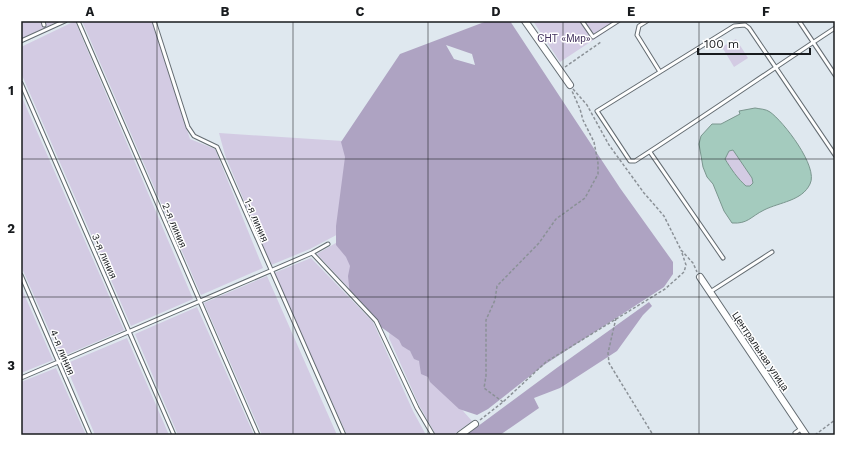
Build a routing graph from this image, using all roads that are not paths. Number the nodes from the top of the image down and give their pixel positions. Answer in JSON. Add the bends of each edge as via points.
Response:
{"nodes":[{"id":1,"x":43,"y":21,"type":"edge"},
{"id":2,"x":65,"y":21,"type":"edge"},
{"id":3,"x":78,"y":21,"type":"edge"},
{"id":4,"x":154,"y":21,"type":"edge"},
{"id":5,"x":525,"y":21,"type":"edge"},
{"id":6,"x":582,"y":21,"type":"edge"},
{"id":7,"x":618,"y":21,"type":"edge"},
{"id":8,"x":647,"y":21,"type":"edge"},
{"id":9,"x":799,"y":21,"type":"edge"},
{"id":10,"x":44,"y":25,"type":"dead end"},
{"id":11,"x":835,"y":28,"type":"edge"},
{"id":12,"x":21,"y":41,"type":"edge"},
{"id":13,"x":813,"y":42,"type":"junction"},
{"id":14,"x":775,"y":68,"type":"junction"},
{"id":15,"x":660,"y":72,"type":"junction"},
{"id":16,"x":835,"y":74,"type":"edge"},
{"id":17,"x":21,"y":83,"type":"edge"},
{"id":18,"x":570,"y":85,"type":"road end"},
{"id":19,"x":650,"y":152,"type":"junction"},
{"id":20,"x":835,"y":155,"type":"edge"},
{"id":21,"x":328,"y":244,"type":"dead end"},
{"id":22,"x":772,"y":252,"type":"dead end"},
{"id":23,"x":312,"y":253,"type":"junction"},
{"id":24,"x":723,"y":258,"type":"dead end"},
{"id":25,"x":270,"y":270,"type":"junction"},
{"id":26,"x":21,"y":275,"type":"edge"},
{"id":27,"x":700,"y":277,"type":"road end"},
{"id":28,"x":710,"y":292,"type":"junction"},
{"id":29,"x":199,"y":301,"type":"junction"},
{"id":30,"x":129,"y":331,"type":"junction"},
{"id":31,"x":59,"y":362,"type":"junction"},
{"id":32,"x":21,"y":378,"type":"edge"},
{"id":33,"x":475,"y":424,"type":"road end"},
{"id":34,"x":802,"y":428,"type":"junction"},
{"id":35,"x":795,"y":433,"type":"dead end"},
{"id":36,"x":90,"y":435,"type":"edge"},
{"id":37,"x":174,"y":435,"type":"edge"},
{"id":38,"x":258,"y":435,"type":"edge"},
{"id":39,"x":344,"y":435,"type":"edge"},
{"id":40,"x":433,"y":435,"type":"edge"},
{"id":41,"x":460,"y":435,"type":"edge"},
{"id":42,"x":806,"y":435,"type":"edge"}],
"edges":[{"from":1,"to":10,"type":"lane"},
{"from":2,"to":12,"type":"lane"},
{"from":3,"to":29,"type":"lane","name":"2-я линия"},
{"from":4,"to":25,"type":"lane","name":"1-я линия","via":[[188,127],[194,136],[217,147]]},
{"from":5,"to":18,"type":"street"},
{"from":6,"to":7,"type":"lane","via":[[593,37]]},
{"from":8,"to":15,"type":"lane","via":[[639,26],[637,35]]},
{"from":9,"to":13,"type":"lane"},
{"from":11,"to":13,"type":"lane"},
{"from":13,"to":14,"type":"lane"},
{"from":13,"to":16,"type":"lane"},
{"from":14,"to":15,"type":"lane","via":[[749,28],[739,24]]},
{"from":14,"to":19,"type":"lane"},
{"from":14,"to":20,"type":"lane"},
{"from":15,"to":19,"type":"lane","via":[[598,111],[630,161],[635,162]]},
{"from":17,"to":30,"type":"lane","name":"3-я линия"},
{"from":19,"to":24,"type":"lane"},
{"from":21,"to":23,"type":"lane"},
{"from":22,"to":28,"type":"lane"},
{"from":23,"to":25,"type":"lane"},
{"from":23,"to":40,"type":"lane","via":[[376,321],[417,408]]},
{"from":25,"to":29,"type":"lane"},
{"from":25,"to":39,"type":"lane","name":"1-я линия"},
{"from":26,"to":31,"type":"lane","name":"4-я линия"},
{"from":27,"to":28,"type":"street","name":"Центральная улица"},
{"from":28,"to":34,"type":"street","name":"Центральная улица"},
{"from":29,"to":30,"type":"lane"},
{"from":29,"to":38,"type":"lane","name":"2-я линия"},
{"from":30,"to":31,"type":"lane"},
{"from":30,"to":37,"type":"lane","name":"3-я линия"},
{"from":31,"to":32,"type":"lane"},
{"from":31,"to":36,"type":"lane","name":"4-я линия"},
{"from":33,"to":41,"type":"street"},
{"from":34,"to":35,"type":"lane"},
{"from":34,"to":42,"type":"street","name":"Центральная улица"}]}
